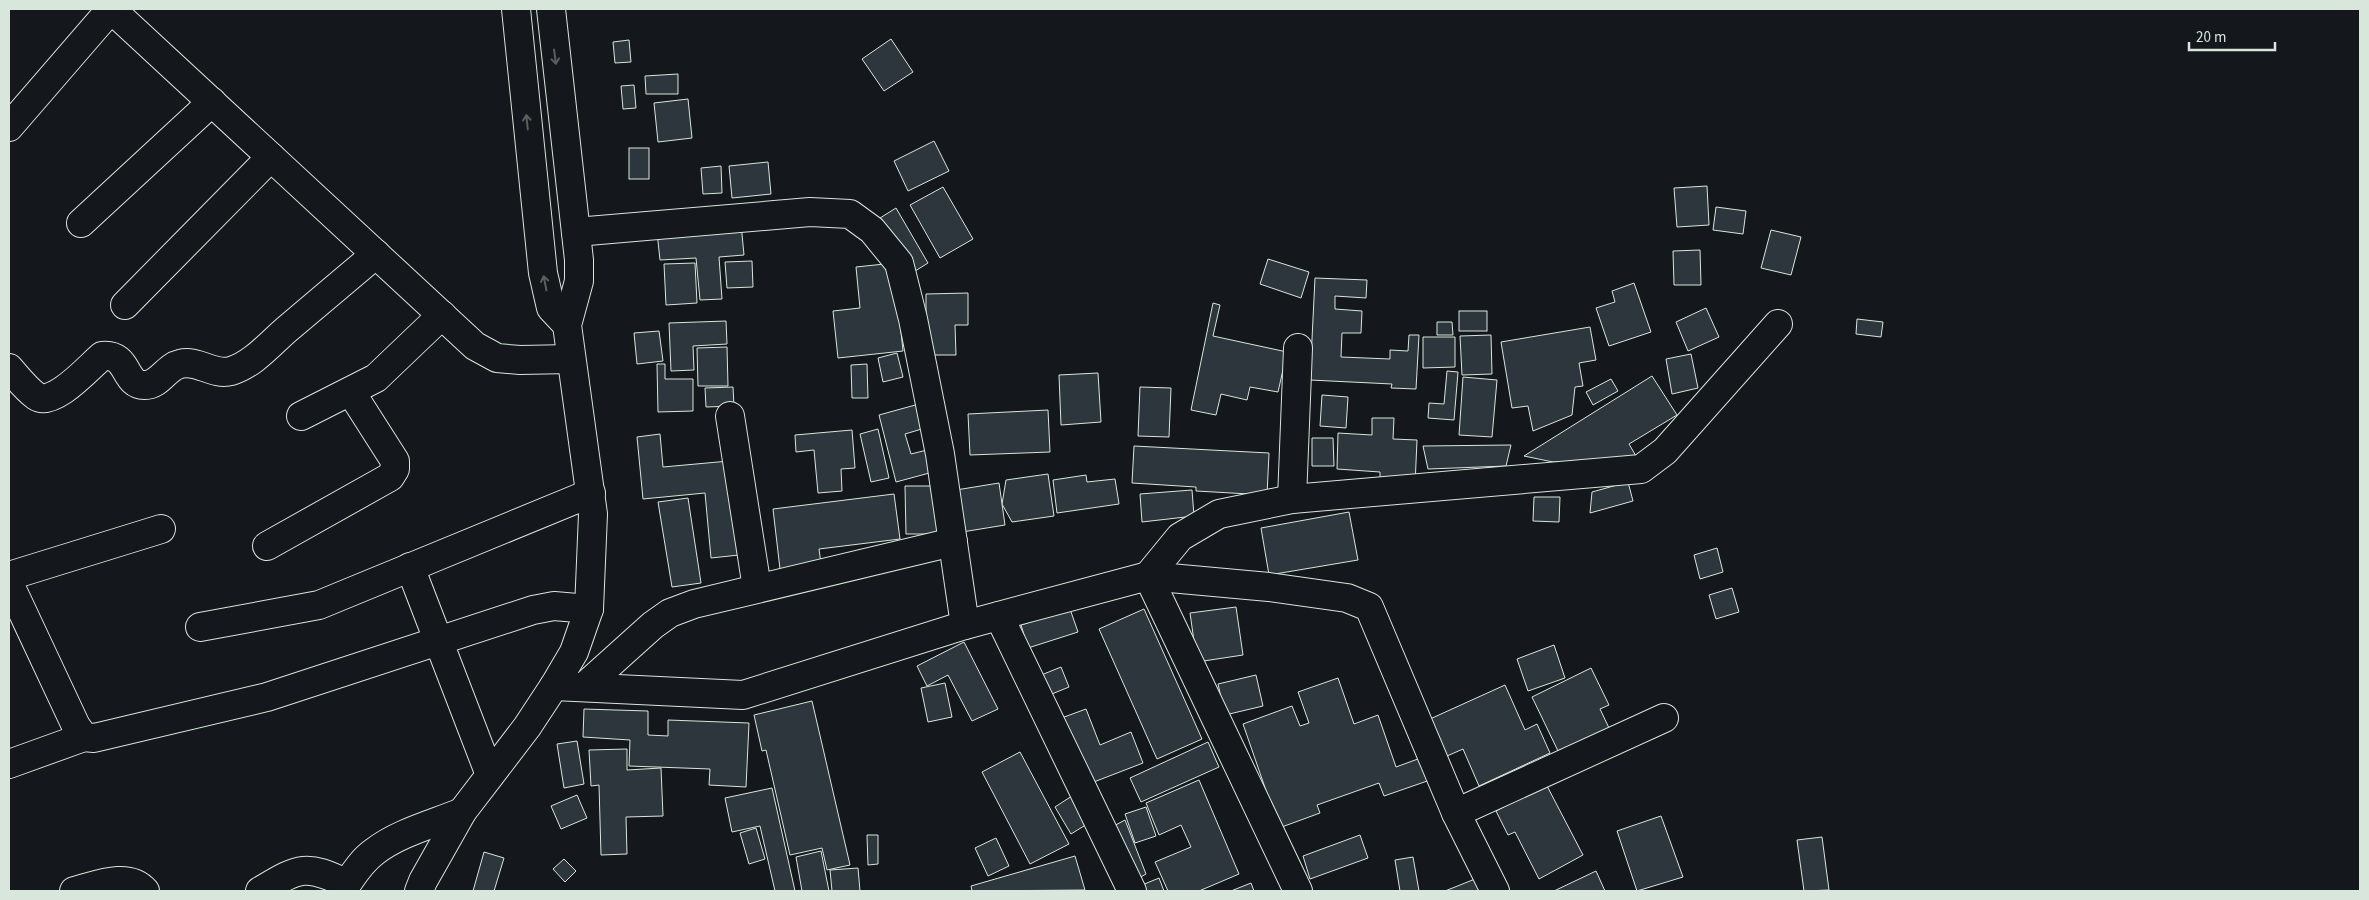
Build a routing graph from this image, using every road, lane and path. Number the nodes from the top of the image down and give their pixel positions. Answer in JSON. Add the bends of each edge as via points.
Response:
{"nodes":[{"id":1,"x":111,"y":9,"type":"edge"},
{"id":2,"x":516,"y":9,"type":"edge"},
{"id":3,"x":551,"y":9,"type":"edge"},
{"id":4,"x":212,"y":102,"type":"junction"},
{"id":5,"x":9,"y":128,"type":"edge"},
{"id":6,"x":271,"y":157,"type":"junction"},
{"id":7,"x":82,"y":223,"type":"dead end"},
{"id":8,"x":576,"y":232,"type":"junction"},
{"id":9,"x":376,"y":254,"type":"junction"},
{"id":10,"x":125,"y":305,"type":"dead end"},
{"id":11,"x":442,"y":315,"type":"junction"},
{"id":12,"x":1778,"y":324,"type":"dead end"},
{"id":13,"x":567,"y":325,"type":"junction"},
{"id":14,"x":1298,"y":348,"type":"dead end"},
{"id":15,"x":571,"y":359,"type":"junction"},
{"id":16,"x":9,"y":368,"type":"edge"},
{"id":17,"x":351,"y":392,"type":"junction"},
{"id":18,"x":301,"y":416,"type":"dead end"},
{"id":19,"x":730,"y":416,"type":"dead end"},
{"id":20,"x":591,"y":494,"type":"junction"},
{"id":21,"x":1292,"y":499,"type":"junction"},
{"id":22,"x":161,"y":529,"type":"dead end"},
{"id":23,"x":953,"y":542,"type":"junction"},
{"id":24,"x":267,"y":546,"type":"dead end"},
{"id":25,"x":410,"y":567,"type":"junction"},
{"id":26,"x":9,"y":576,"type":"edge"},
{"id":27,"x":1148,"y":576,"type":"junction"},
{"id":28,"x":9,"y":584,"type":"edge"},
{"id":29,"x":757,"y":588,"type":"junction"},
{"id":30,"x":589,"y":609,"type":"junction"},
{"id":31,"x":999,"y":616,"type":"junction"},
{"id":32,"x":965,"y":625,"type":"junction"},
{"id":33,"x":200,"y":626,"type":"dead end"},
{"id":34,"x":438,"y":642,"type":"junction"},
{"id":35,"x":554,"y":686,"type":"junction"},
{"id":36,"x":584,"y":687,"type":"junction"},
{"id":37,"x":1664,"y":718,"type":"dead end"},
{"id":38,"x":84,"y":737,"type":"junction"},
{"id":39,"x":9,"y":764,"type":"edge"},
{"id":40,"x":490,"y":774,"type":"junction"},
{"id":41,"x":462,"y":812,"type":"junction"},
{"id":42,"x":1456,"y":812,"type":"junction"},
{"id":43,"x":345,"y":888,"type":"edge"},
{"id":44,"x":74,"y":891,"type":"edge"},
{"id":45,"x":145,"y":891,"type":"edge"},
{"id":46,"x":260,"y":891,"type":"edge"},
{"id":47,"x":419,"y":891,"type":"edge"},
{"id":48,"x":1132,"y":891,"type":"edge"},
{"id":49,"x":1298,"y":891,"type":"edge"},
{"id":50,"x":1495,"y":891,"type":"edge"}],
"edges":[{"from":1,"to":4,"type":"street"},
{"from":1,"to":5,"type":"street"},
{"from":13,"to":2,"type":"street","one_way":true,"via":[[551,308],[543,273]]},
{"from":3,"to":8,"type":"street","one_way":true},
{"from":4,"to":6,"type":"street"},
{"from":4,"to":7,"type":"street"},
{"from":6,"to":9,"type":"street"},
{"from":6,"to":10,"type":"street"},
{"from":8,"to":13,"type":"street","via":[[579,282]]},
{"from":8,"to":23,"type":"street","via":[[810,212],[850,214],[872,230],[899,263],[940,454]]},
{"from":9,"to":11,"type":"street"},
{"from":9,"to":16,"type":"street","via":[[260,352],[230,371],[216,371],[190,362],[177,364],[154,384],[143,385],[133,380],[120,360],[112,355],[102,356],[56,396],[45,400],[36,397]]},
{"from":11,"to":15,"type":"street","via":[[475,346],[496,358]]},
{"from":11,"to":17,"type":"street","via":[[388,368]]},
{"from":12,"to":21,"type":"street","via":[[1665,451],[1641,469]]},
{"from":13,"to":15,"type":"street"},
{"from":14,"to":21,"type":"street"},
{"from":15,"to":20,"type":"street"},
{"from":17,"to":18,"type":"street"},
{"from":17,"to":24,"type":"street","via":[[395,461],[395,469],[390,477]]},
{"from":19,"to":29,"type":"street"},
{"from":20,"to":25,"type":"street"},
{"from":20,"to":30,"type":"street"},
{"from":21,"to":27,"type":"street","via":[[1219,514],[1194,527],[1180,537]]},
{"from":22,"to":26,"type":"street"},
{"from":23,"to":29,"type":"street"},
{"from":23,"to":32,"type":"street"},
{"from":25,"to":33,"type":"street","via":[[319,604]]},
{"from":25,"to":34,"type":"street"},
{"from":27,"to":31,"type":"street"},
{"from":27,"to":42,"type":"street","via":[[1269,587],[1347,598],[1368,607]]},
{"from":27,"to":49,"type":"street"},
{"from":28,"to":38,"type":"street"},
{"from":29,"to":36,"type":"street","via":[[670,613]]},
{"from":30,"to":34,"type":"street","via":[[554,606],[533,610]]},
{"from":30,"to":35,"type":"street","via":[[574,652]]},
{"from":31,"to":32,"type":"street"},
{"from":31,"to":48,"type":"street"},
{"from":32,"to":36,"type":"street","via":[[743,695]]},
{"from":34,"to":38,"type":"street","via":[[267,698],[94,738]]},
{"from":34,"to":40,"type":"street"},
{"from":35,"to":36,"type":"street"},
{"from":35,"to":40,"type":"street"},
{"from":37,"to":42,"type":"street"},
{"from":38,"to":39,"type":"street"},
{"from":40,"to":41,"type":"street"},
{"from":41,"to":43,"type":"street","via":[[374,852],[359,866]]},
{"from":41,"to":47,"type":"street"},
{"from":42,"to":50,"type":"street"},
{"from":43,"to":46,"type":"street","via":[[323,872],[305,871],[292,872]]},
{"from":44,"to":45,"type":"street","via":[[119,880],[140,885]]}]}
